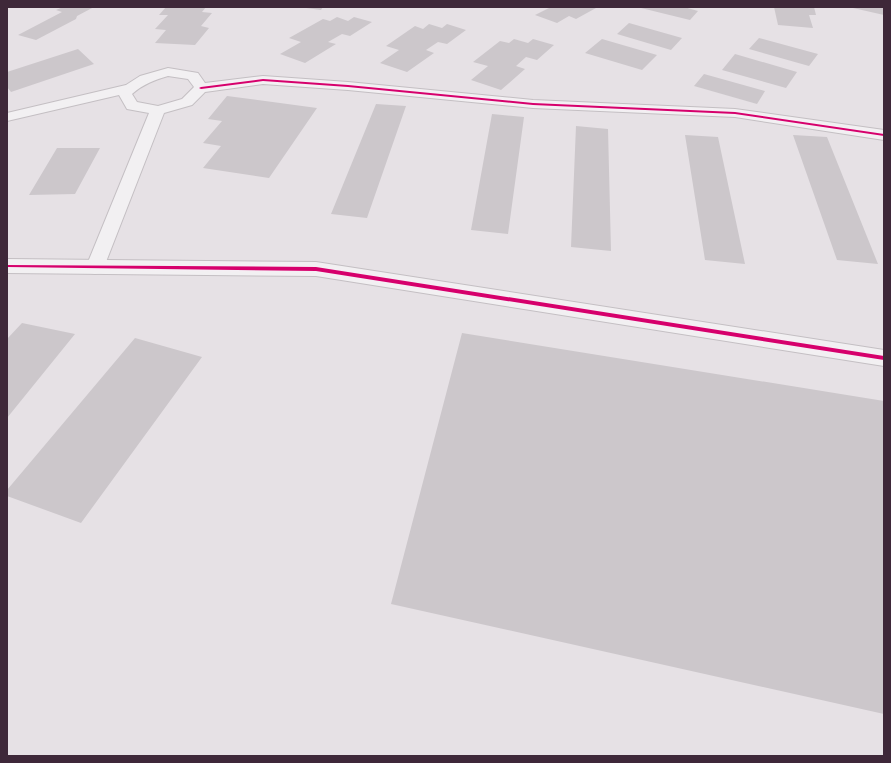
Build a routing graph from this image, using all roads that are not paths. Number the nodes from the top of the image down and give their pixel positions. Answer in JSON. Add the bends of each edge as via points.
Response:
{"nodes":[{"id":1,"x":130,"y":88,"type":"junction"},
{"id":2,"x":202,"y":88,"type":"junction"},
{"id":3,"x":158,"y":110,"type":"junction"},
{"id":4,"x":7,"y":117,"type":"edge"},
{"id":5,"x":884,"y":135,"type":"edge"},
{"id":6,"x":7,"y":266,"type":"edge"},
{"id":7,"x":95,"y":267,"type":"junction"},
{"id":8,"x":884,"y":358,"type":"edge"}],
"edges":[{"from":1,"to":2,"type":"street","via":[[141,79],[168,72],[193,76]]},
{"from":1,"to":3,"type":"street","via":[[125,93],[132,106]]},
{"from":1,"to":4,"type":"street"},
{"from":2,"to":3,"type":"street","via":[[187,102]]},
{"from":2,"to":5,"type":"street","via":[[263,80],[533,104],[735,113]]},
{"from":3,"to":7,"type":"street"},
{"from":6,"to":7,"type":"street"},
{"from":7,"to":8,"type":"street","via":[[316,269]]}]}
